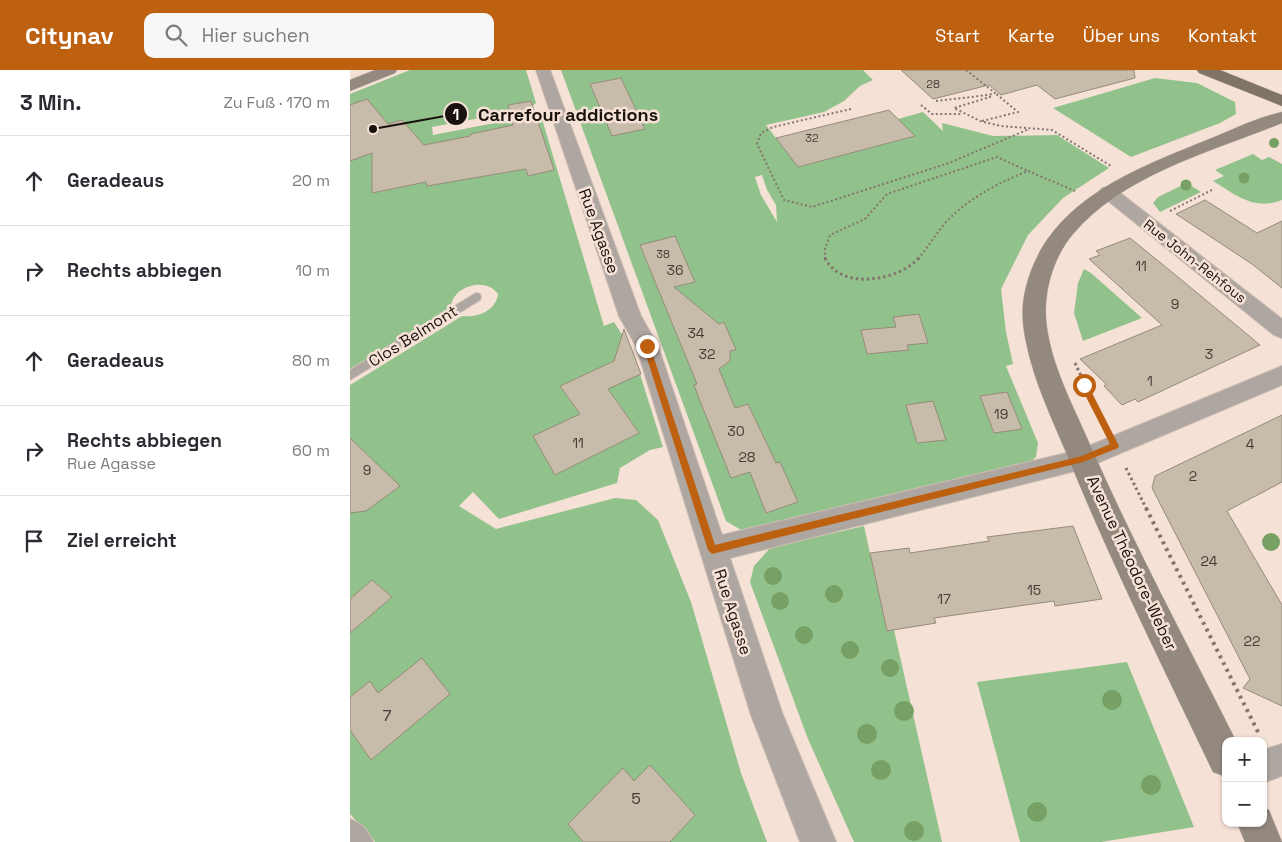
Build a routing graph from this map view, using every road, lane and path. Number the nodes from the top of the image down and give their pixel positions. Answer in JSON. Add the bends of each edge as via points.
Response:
{"nodes":[{"id":1,"x":389,"y":70,"type":"edge"},
{"id":2,"x":543,"y":70,"type":"edge"},
{"id":3,"x":966,"y":70,"type":"edge"},
{"id":4,"x":1205,"y":70,"type":"edge"},
{"id":5,"x":350,"y":86,"type":"edge"},
{"id":6,"x":995,"y":93,"type":"junction"},
{"id":7,"x":988,"y":95,"type":"junction"},
{"id":8,"x":936,"y":101,"type":"dead end"},
{"id":9,"x":1282,"y":101,"type":"edge"},
{"id":10,"x":921,"y":105,"type":"dead end"},
{"id":11,"x":851,"y":108,"type":"dead end"},
{"id":12,"x":962,"y":114,"type":"junction"},
{"id":13,"x":1282,"y":117,"type":"edge"},
{"id":14,"x":980,"y":121,"type":"junction"},
{"id":15,"x":1029,"y":130,"type":"junction"},
{"id":16,"x":1117,"y":169,"type":"dead end"},
{"id":17,"x":1030,"y":170,"type":"junction"},
{"id":18,"x":1212,"y":190,"type":"dead end"},
{"id":19,"x":1108,"y":192,"type":"junction"},
{"id":20,"x":1078,"y":193,"type":"dead end"},
{"id":21,"x":1166,"y":213,"type":"dead end"},
{"id":22,"x":476,"y":297,"type":"dead end"},
{"id":23,"x":1282,"y":330,"type":"edge"},
{"id":24,"x":1073,"y":359,"type":"dead end"},
{"id":25,"x":1282,"y":375,"type":"edge"},
{"id":26,"x":350,"y":376,"type":"edge"},
{"id":27,"x":1115,"y":446,"type":"junction"},
{"id":28,"x":1083,"y":459,"type":"junction"},
{"id":29,"x":712,"y":550,"type":"junction"},
{"id":30,"x":1260,"y":737,"type":"edge"},
{"id":31,"x":1222,"y":751,"type":"edge"},
{"id":32,"x":1282,"y":760,"type":"edge"},
{"id":33,"x":1267,"y":766,"type":"edge"},
{"id":34,"x":1258,"y":827,"type":"edge"},
{"id":35,"x":350,"y":836,"type":"edge"},
{"id":36,"x":356,"y":842,"type":"edge"},
{"id":37,"x":818,"y":842,"type":"edge"},
{"id":38,"x":1264,"y":842,"type":"edge"}],
"edges":[{"from":1,"to":5,"type":"street"},
{"from":2,"to":29,"type":"street","name":"Rue Agasse","via":[[630,316],[647,346]]},
{"from":3,"to":6,"type":"path"},
{"from":4,"to":9,"type":"main road"},
{"from":6,"to":7,"type":"path"},
{"from":6,"to":14,"type":"path","via":[[1018,112]]},
{"from":7,"to":8,"type":"path"},
{"from":7,"to":12,"type":"path","via":[[990,97],[954,108]]},
{"from":10,"to":12,"type":"path","via":[[932,114]]},
{"from":11,"to":15,"type":"path","via":[[773,127],[761,133],[757,144],[784,200],[812,207],[955,162]]},
{"from":12,"to":14,"type":"path"},
{"from":13,"to":19,"type":"street","name":"Avenue Théodore-Weber","via":[[1140,173]]},
{"from":14,"to":15,"type":"path"},
{"from":15,"to":16,"type":"path","via":[[1052,130]]},
{"from":17,"to":17,"type":"path","via":[[966,204],[936,234],[914,263],[894,274],[864,280],[838,273],[825,262],[823,254],[830,235],[865,219],[887,194],[997,157]]},
{"from":17,"to":20,"type":"path"},
{"from":18,"to":21,"type":"path"},
{"from":19,"to":23,"type":"street","name":"Rue John-Rehfous"},
{"from":19,"to":28,"type":"street","name":"Avenue Théodore-Weber","via":[[1081,214],[1046,257],[1035,300],[1035,326],[1042,361]]},
{"from":22,"to":26,"type":"lane","name":"Clos Belmont"},
{"from":24,"to":27,"type":"path"},
{"from":25,"to":27,"type":"street"},
{"from":27,"to":28,"type":"street"},
{"from":27,"to":30,"type":"path"},
{"from":28,"to":29,"type":"street"},
{"from":28,"to":31,"type":"street","name":"Avenue Théodore-Weber"},
{"from":29,"to":37,"type":"street","name":"Rue Agasse","via":[[767,715]]},
{"from":32,"to":33,"type":"street"},
{"from":34,"to":38,"type":"street"},
{"from":35,"to":36,"type":"street"}]}
